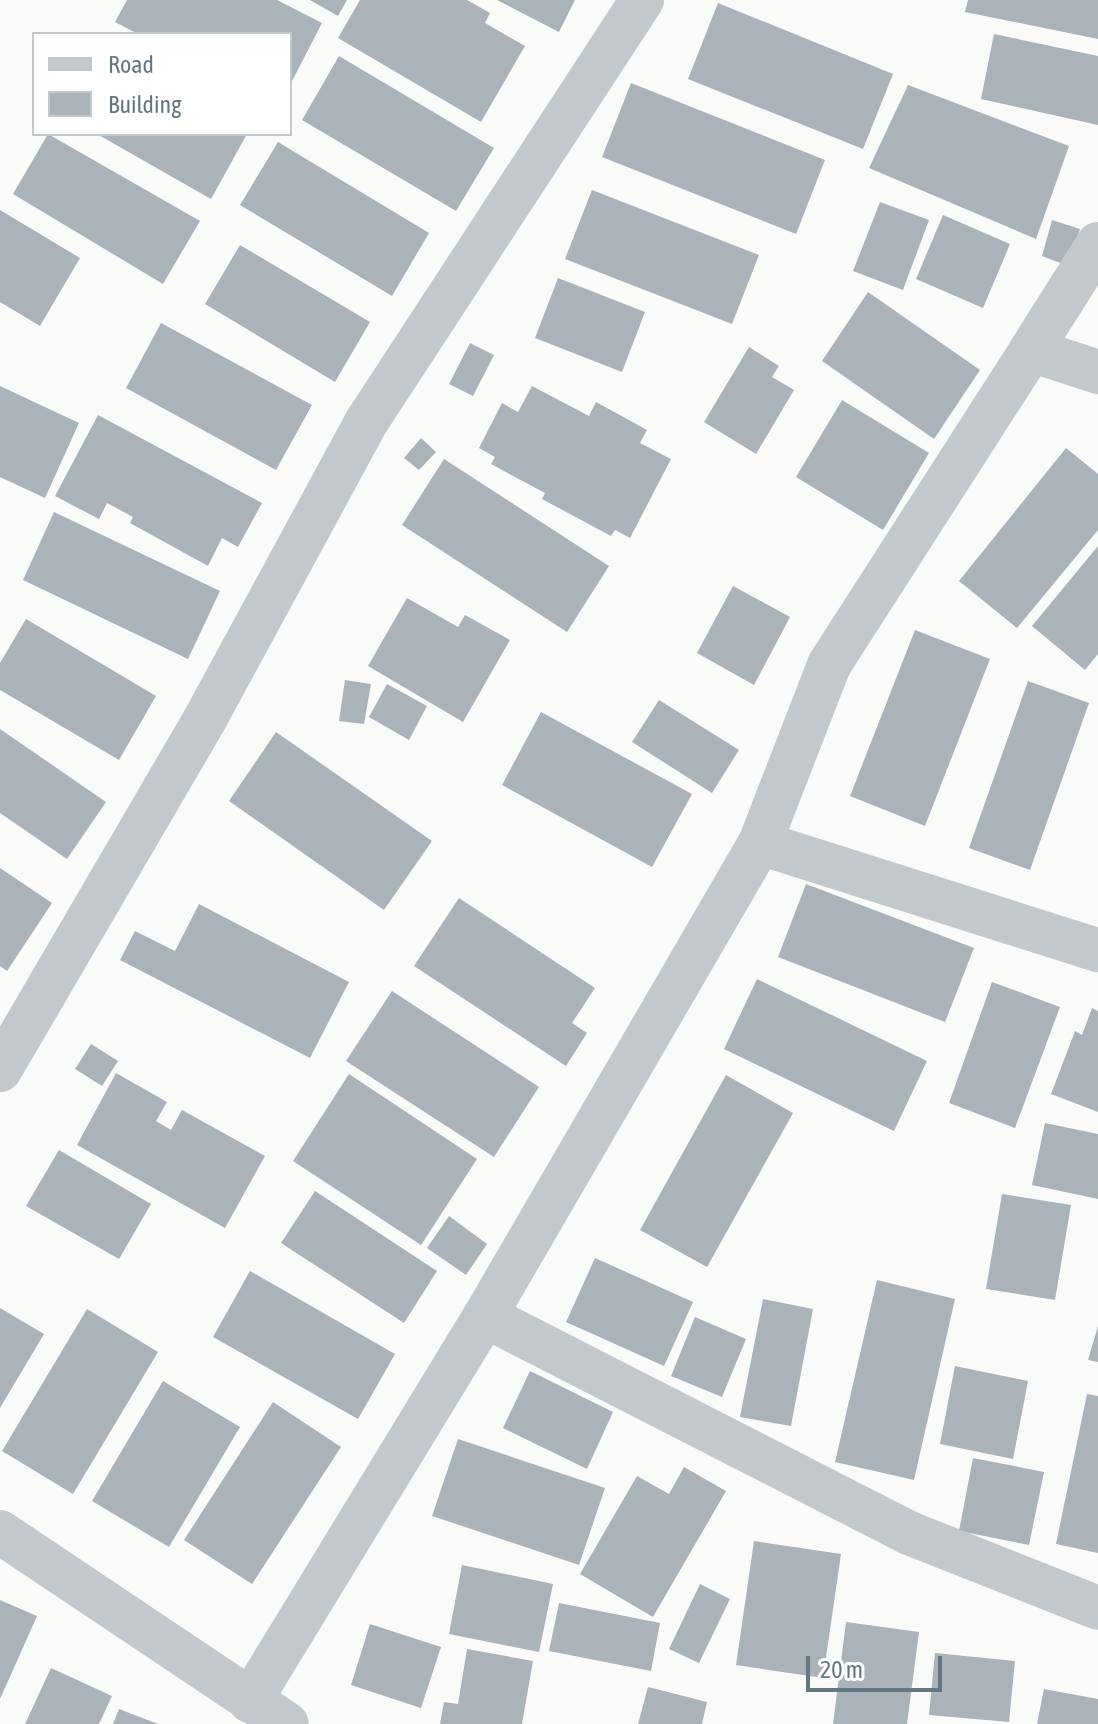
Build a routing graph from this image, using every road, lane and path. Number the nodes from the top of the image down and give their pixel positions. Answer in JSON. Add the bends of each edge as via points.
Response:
{"nodes":[{"id":1,"x":642,"y":0,"type":"edge"},
{"id":2,"x":1098,"y":244,"type":"edge"},
{"id":3,"x":1031,"y":350,"type":"junction"},
{"id":4,"x":1098,"y":372,"type":"edge"},
{"id":5,"x":760,"y":843,"type":"junction"},
{"id":6,"x":1098,"y":950,"type":"edge"},
{"id":7,"x":0,"y":1070,"type":"edge"},
{"id":8,"x":485,"y":1316,"type":"junction"},
{"id":9,"x":0,"y":1532,"type":"edge"},
{"id":10,"x":1098,"y":1608,"type":"edge"},
{"id":11,"x":250,"y":1701,"type":"junction"},
{"id":12,"x":287,"y":1724,"type":"edge"}],
"edges":[{"from":1,"to":7,"type":"street","via":[[367,421],[204,721]]},
{"from":2,"to":3,"type":"street"},
{"from":3,"to":4,"type":"street"},
{"from":3,"to":5,"type":"street","via":[[829,665]]},
{"from":5,"to":6,"type":"street"},
{"from":5,"to":8,"type":"street"},
{"from":8,"to":10,"type":"street","via":[[909,1533]]},
{"from":8,"to":11,"type":"street"},
{"from":9,"to":11,"type":"street"},
{"from":11,"to":12,"type":"street"}]}
